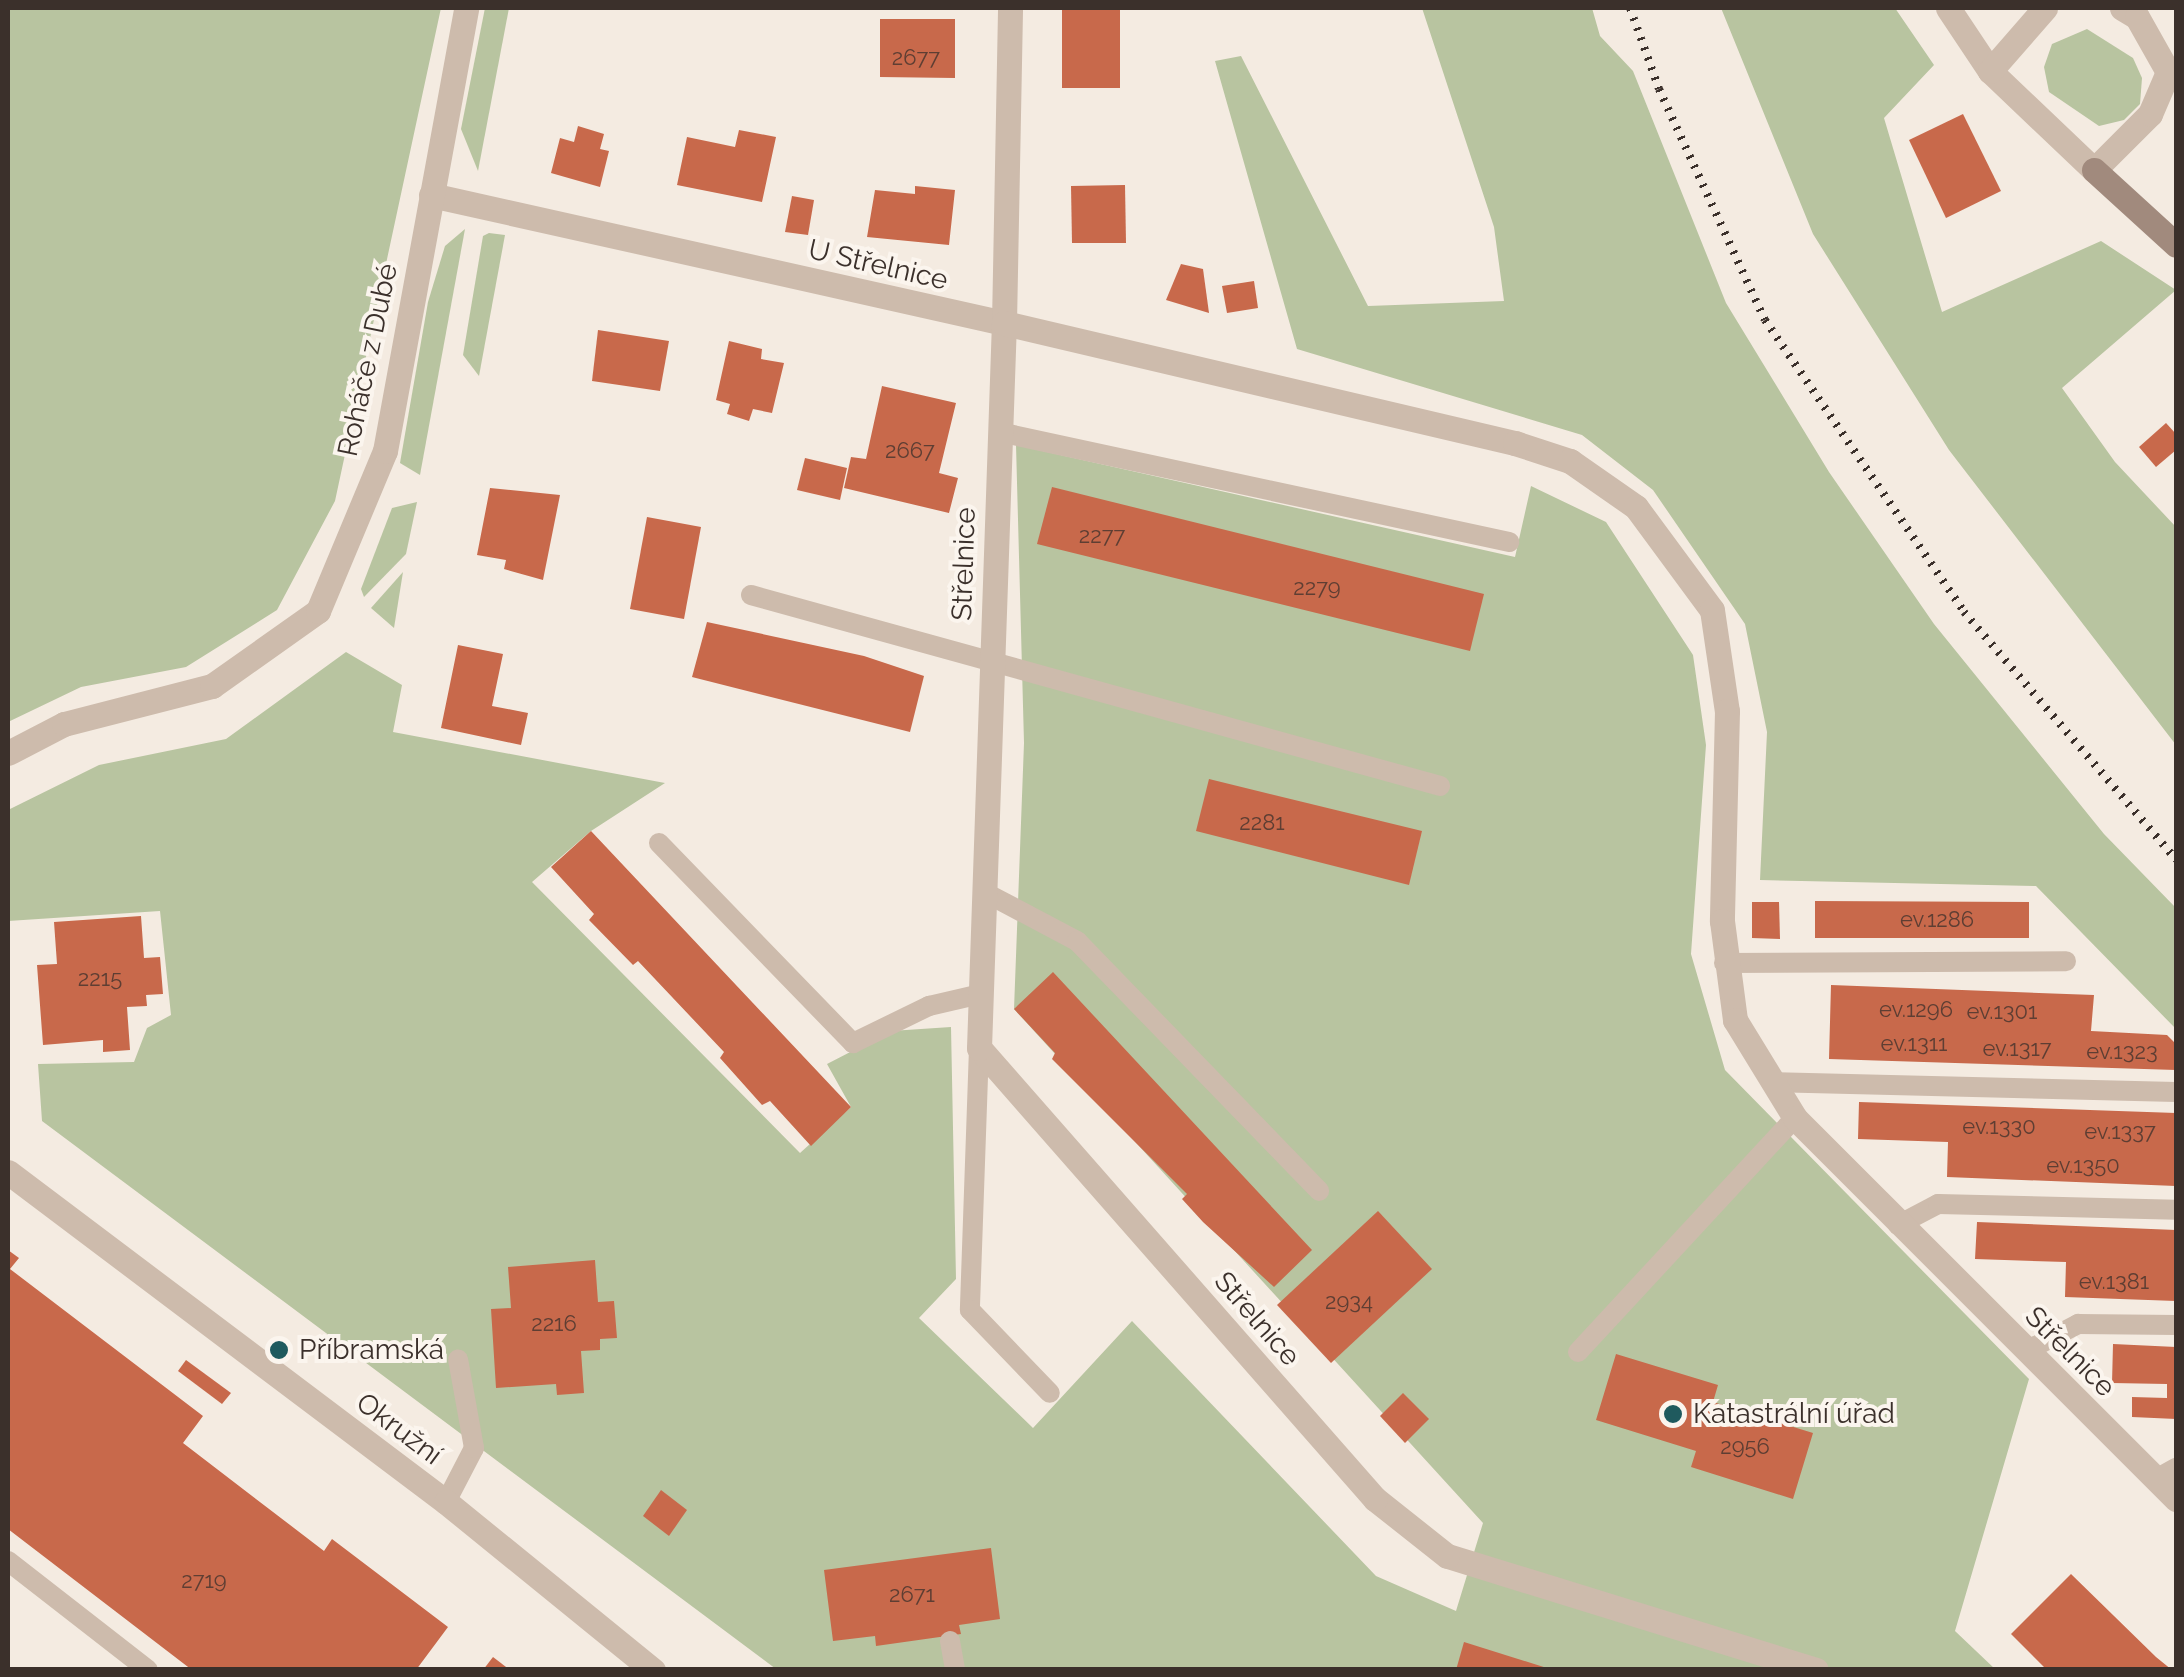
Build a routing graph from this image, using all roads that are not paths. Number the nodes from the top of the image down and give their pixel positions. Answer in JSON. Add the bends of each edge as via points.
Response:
{"nodes":[{"id":1,"x":466,"y":8,"type":"edge"},
{"id":2,"x":1010,"y":8,"type":"edge"},
{"id":3,"x":1948,"y":8,"type":"edge"},
{"id":4,"x":2045,"y":8,"type":"edge"},
{"id":5,"x":2122,"y":8,"type":"edge"},
{"id":6,"x":1990,"y":72,"type":"junction"},
{"id":7,"x":2172,"y":72,"type":"edge"},
{"id":8,"x":2094,"y":170,"type":"junction"},
{"id":9,"x":430,"y":195,"type":"junction"},
{"id":10,"x":2176,"y":245,"type":"edge"},
{"id":11,"x":1004,"y":323,"type":"junction"},
{"id":12,"x":999,"y":432,"type":"junction"},
{"id":13,"x":1509,"y":542,"type":"dead end"},
{"id":14,"x":751,"y":595,"type":"dead end"},
{"id":15,"x":991,"y":661,"type":"junction"},
{"id":16,"x":8,"y":754,"type":"edge"},
{"id":17,"x":1440,"y":786,"type":"dead end"},
{"id":18,"x":659,"y":843,"type":"dead end"},
{"id":19,"x":986,"y":893,"type":"junction"},
{"id":20,"x":2066,"y":961,"type":"dead end"},
{"id":21,"x":1724,"y":962,"type":"junction"},
{"id":22,"x":982,"y":994,"type":"junction"},
{"id":23,"x":979,"y":1048,"type":"junction"},
{"id":24,"x":1772,"y":1082,"type":"junction"},
{"id":25,"x":2176,"y":1092,"type":"edge"},
{"id":26,"x":1795,"y":1118,"type":"junction"},
{"id":27,"x":8,"y":1172,"type":"edge"},
{"id":28,"x":1319,"y":1191,"type":"dead end"},
{"id":29,"x":2176,"y":1210,"type":"edge"},
{"id":30,"x":1898,"y":1225,"type":"junction"},
{"id":31,"x":2176,"y":1325,"type":"edge"},
{"id":32,"x":2026,"y":1351,"type":"junction"},
{"id":33,"x":1578,"y":1352,"type":"dead end"},
{"id":34,"x":458,"y":1359,"type":"dead end"},
{"id":35,"x":1050,"y":1393,"type":"dead end"},
{"id":36,"x":2166,"y":1474,"type":"edge"},
{"id":37,"x":2176,"y":1500,"type":"edge"},
{"id":38,"x":446,"y":1502,"type":"junction"},
{"id":39,"x":8,"y":1561,"type":"edge"},
{"id":40,"x":950,"y":1642,"type":"dead end"},
{"id":41,"x":642,"y":1666,"type":"edge"},
{"id":42,"x":148,"y":1670,"type":"edge"},
{"id":43,"x":956,"y":1670,"type":"edge"},
{"id":44,"x":1816,"y":1670,"type":"edge"}],
"edges":[{"from":1,"to":9,"type":"street","name":"Roháče z Dubé"},
{"from":2,"to":11,"type":"street"},
{"from":3,"to":6,"type":"street"},
{"from":4,"to":6,"type":"street"},
{"from":5,"to":7,"type":"street","via":[[2137,17]]},
{"from":6,"to":8,"type":"street"},
{"from":7,"to":8,"type":"street","via":[[2150,114]]},
{"from":8,"to":10,"type":"street"},
{"from":9,"to":11,"type":"street","name":"U Střelnice"},
{"from":9,"to":16,"type":"street","name":"Roháče z Dubé","via":[[385,451],[318,611],[212,686],[64,724]]},
{"from":11,"to":12,"type":"street","name":"Střelnice"},
{"from":11,"to":21,"type":"street","name":"Střelnice","via":[[1515,443],[1570,461],[1636,507],[1712,610],[1727,711]]},
{"from":12,"to":13,"type":"lane"},
{"from":12,"to":15,"type":"street","name":"Střelnice"},
{"from":14,"to":15,"type":"lane"},
{"from":15,"to":17,"type":"lane"},
{"from":15,"to":19,"type":"street","name":"Střelnice"},
{"from":18,"to":22,"type":"lane","via":[[853,1043],[929,1006]]},
{"from":19,"to":22,"type":"street","name":"Střelnice"},
{"from":19,"to":28,"type":"lane","via":[[1077,941]]},
{"from":20,"to":21,"type":"lane"},
{"from":21,"to":24,"type":"street","name":"Střelnice","via":[[1735,1020]]},
{"from":22,"to":23,"type":"street","name":"Střelnice"},
{"from":23,"to":35,"type":"lane","via":[[970,1310]]},
{"from":23,"to":44,"type":"street","name":"Střelnice","via":[[1375,1499],[1447,1556]]},
{"from":24,"to":25,"type":"lane"},
{"from":24,"to":26,"type":"street","name":"Střelnice"},
{"from":26,"to":30,"type":"street","name":"Střelnice"},
{"from":26,"to":33,"type":"lane"},
{"from":27,"to":38,"type":"street","name":"Okružní"},
{"from":29,"to":30,"type":"lane","via":[[1938,1204]]},
{"from":30,"to":32,"type":"street","name":"Střelnice"},
{"from":31,"to":32,"type":"lane","via":[[2078,1324]]},
{"from":32,"to":36,"type":"street","name":"Střelnice"},
{"from":34,"to":38,"type":"lane","via":[[474,1448]]},
{"from":36,"to":37,"type":"street","name":"Střelnice"},
{"from":38,"to":41,"type":"street","name":"Okružní"},
{"from":39,"to":42,"type":"lane"},
{"from":40,"to":43,"type":"lane"}]}
